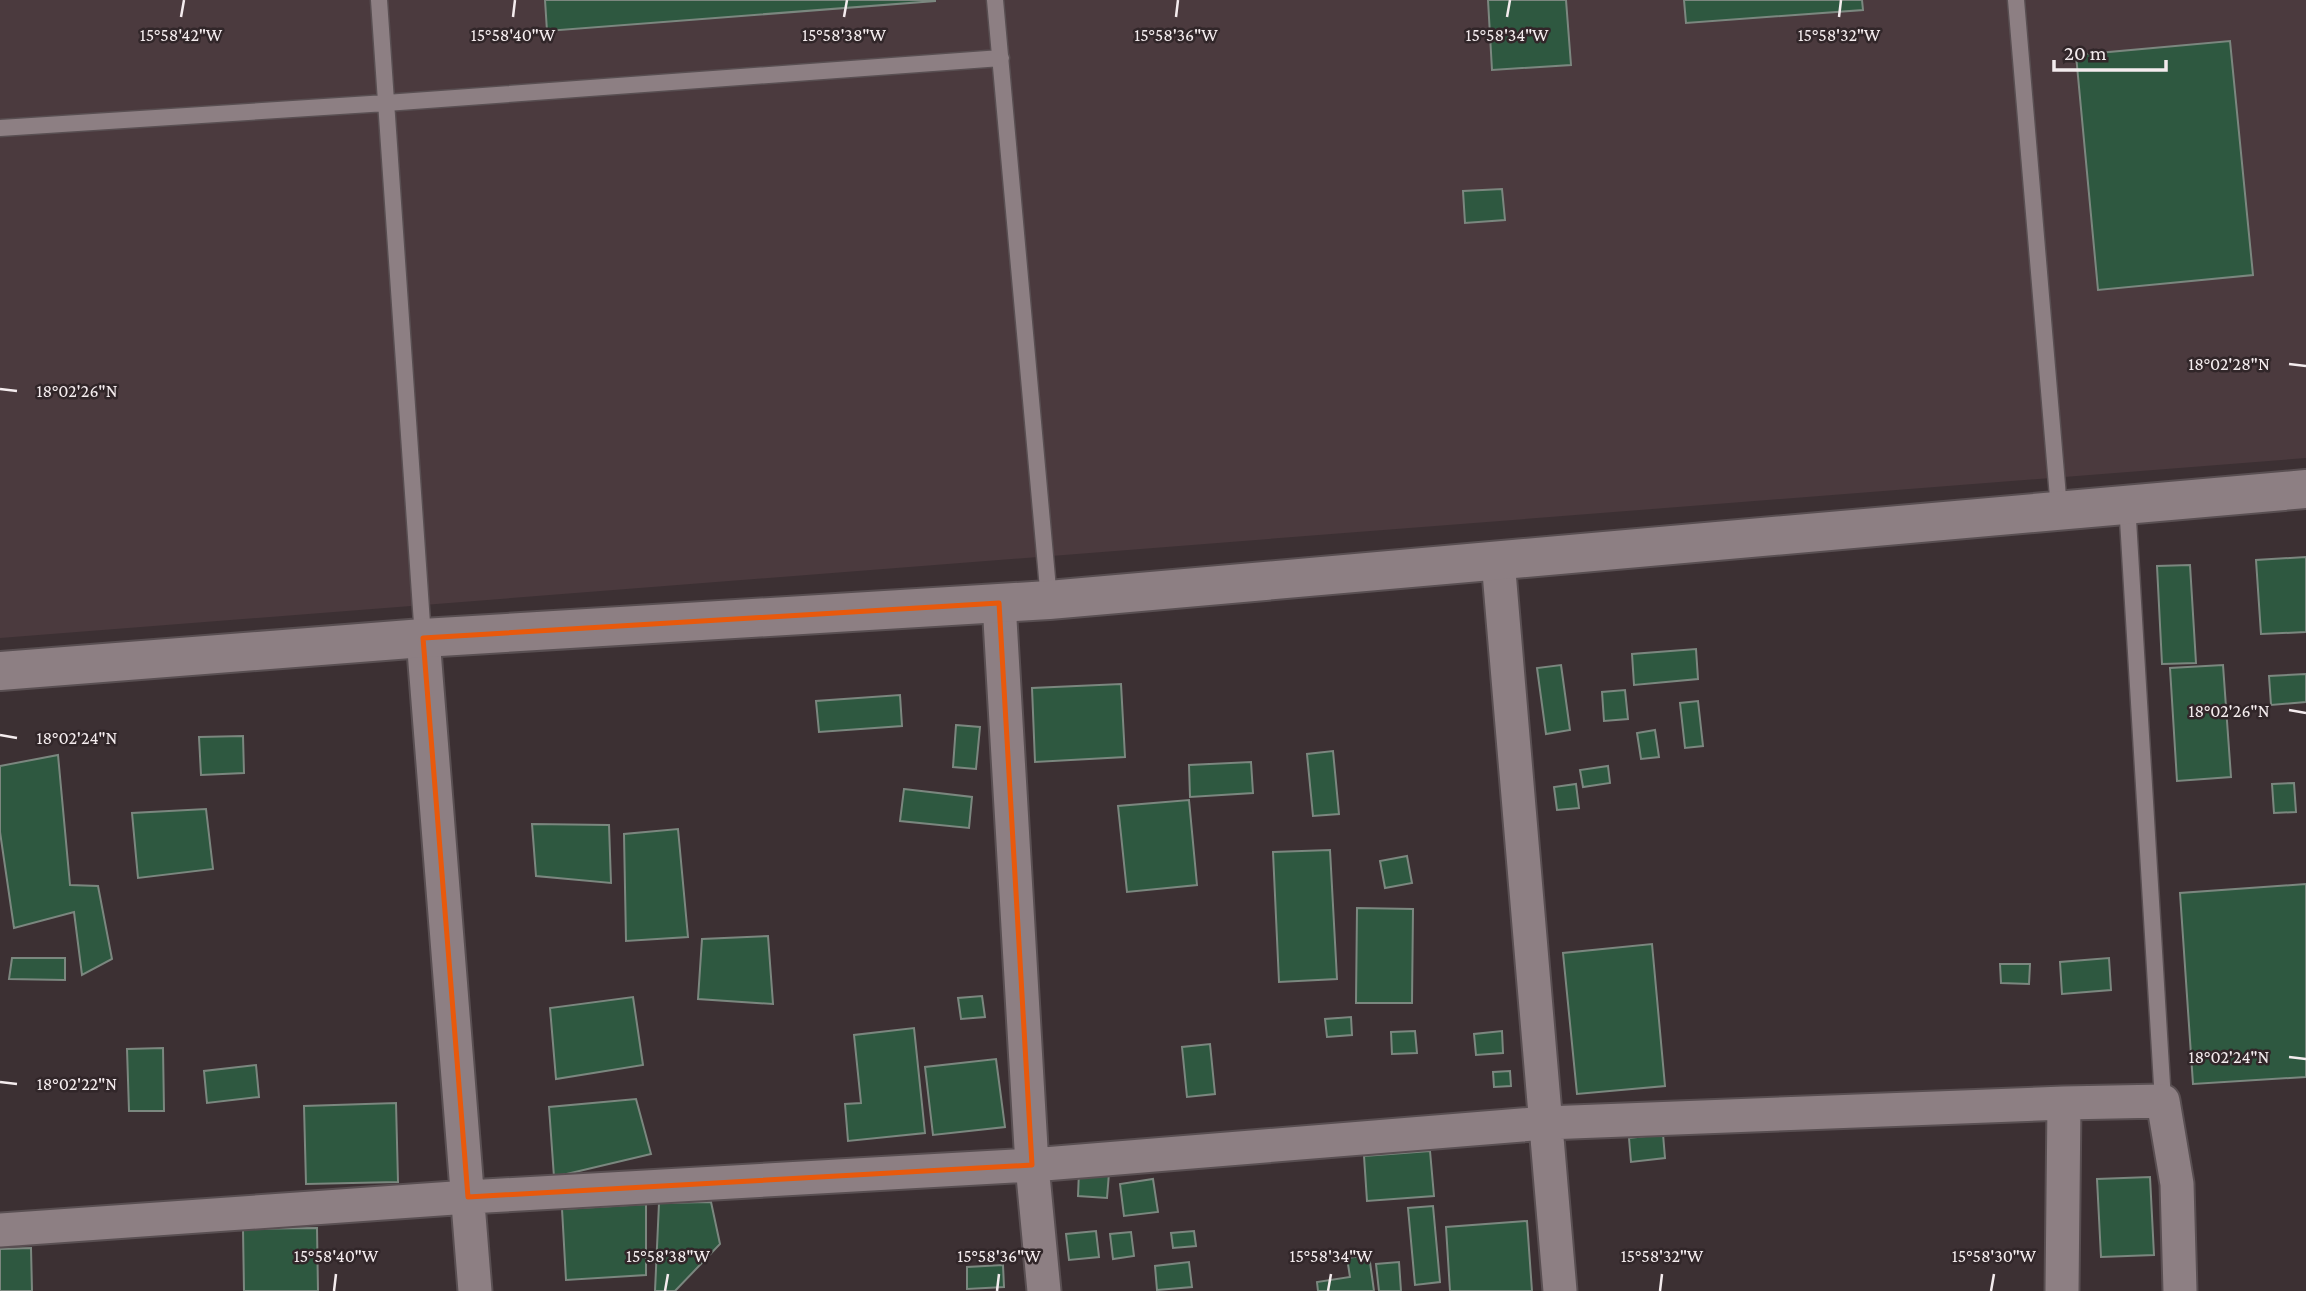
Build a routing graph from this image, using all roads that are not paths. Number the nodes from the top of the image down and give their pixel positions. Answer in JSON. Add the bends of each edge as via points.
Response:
{"nodes":[{"id":1,"x":379,"y":0,"type":"edge"},
{"id":2,"x":995,"y":0,"type":"edge"},
{"id":3,"x":2016,"y":0,"type":"edge"},
{"id":4,"x":1000,"y":58,"type":"junction"},
{"id":5,"x":386,"y":103,"type":"junction"},
{"id":6,"x":0,"y":128,"type":"edge"},
{"id":7,"x":2306,"y":489,"type":"edge"},
{"id":8,"x":2127,"y":503,"type":"junction"},
{"id":9,"x":2059,"y":509,"type":"junction"},
{"id":10,"x":1498,"y":560,"type":"junction"},
{"id":11,"x":1049,"y":600,"type":"junction"},
{"id":12,"x":999,"y":603,"type":"junction"},
{"id":13,"x":423,"y":638,"type":"junction"},
{"id":14,"x":0,"y":671,"type":"edge"},
{"id":15,"x":2163,"y":1101,"type":"junction"},
{"id":16,"x":2064,"y":1103,"type":"junction"},
{"id":17,"x":1546,"y":1124,"type":"junction"},
{"id":18,"x":1032,"y":1165,"type":"junction"},
{"id":19,"x":468,"y":1197,"type":"junction"},
{"id":20,"x":0,"y":1230,"type":"edge"},
{"id":21,"x":475,"y":1291,"type":"edge"},
{"id":22,"x":1044,"y":1291,"type":"edge"},
{"id":23,"x":1560,"y":1291,"type":"edge"},
{"id":24,"x":2062,"y":1291,"type":"edge"},
{"id":25,"x":2180,"y":1291,"type":"edge"}],
"edges":[{"from":1,"to":5,"type":"lane"},
{"from":2,"to":4,"type":"lane"},
{"from":3,"to":9,"type":"lane"},
{"from":4,"to":5,"type":"lane"},
{"from":4,"to":11,"type":"lane"},
{"from":5,"to":6,"type":"lane"},
{"from":5,"to":13,"type":"lane"},
{"from":7,"to":8,"type":"street"},
{"from":8,"to":9,"type":"street"},
{"from":8,"to":15,"type":"lane"},
{"from":9,"to":10,"type":"street"},
{"from":10,"to":11,"type":"street"},
{"from":10,"to":17,"type":"street"},
{"from":11,"to":12,"type":"street"},
{"from":12,"to":13,"type":"street"},
{"from":12,"to":18,"type":"street"},
{"from":13,"to":14,"type":"street"},
{"from":13,"to":19,"type":"street"},
{"from":15,"to":16,"type":"street"},
{"from":15,"to":25,"type":"street","via":[[2176,1184]]},
{"from":16,"to":17,"type":"street"},
{"from":16,"to":24,"type":"street"},
{"from":17,"to":18,"type":"street"},
{"from":17,"to":23,"type":"street"},
{"from":18,"to":19,"type":"street"},
{"from":18,"to":22,"type":"street"},
{"from":19,"to":20,"type":"street"},
{"from":19,"to":21,"type":"street"}]}
